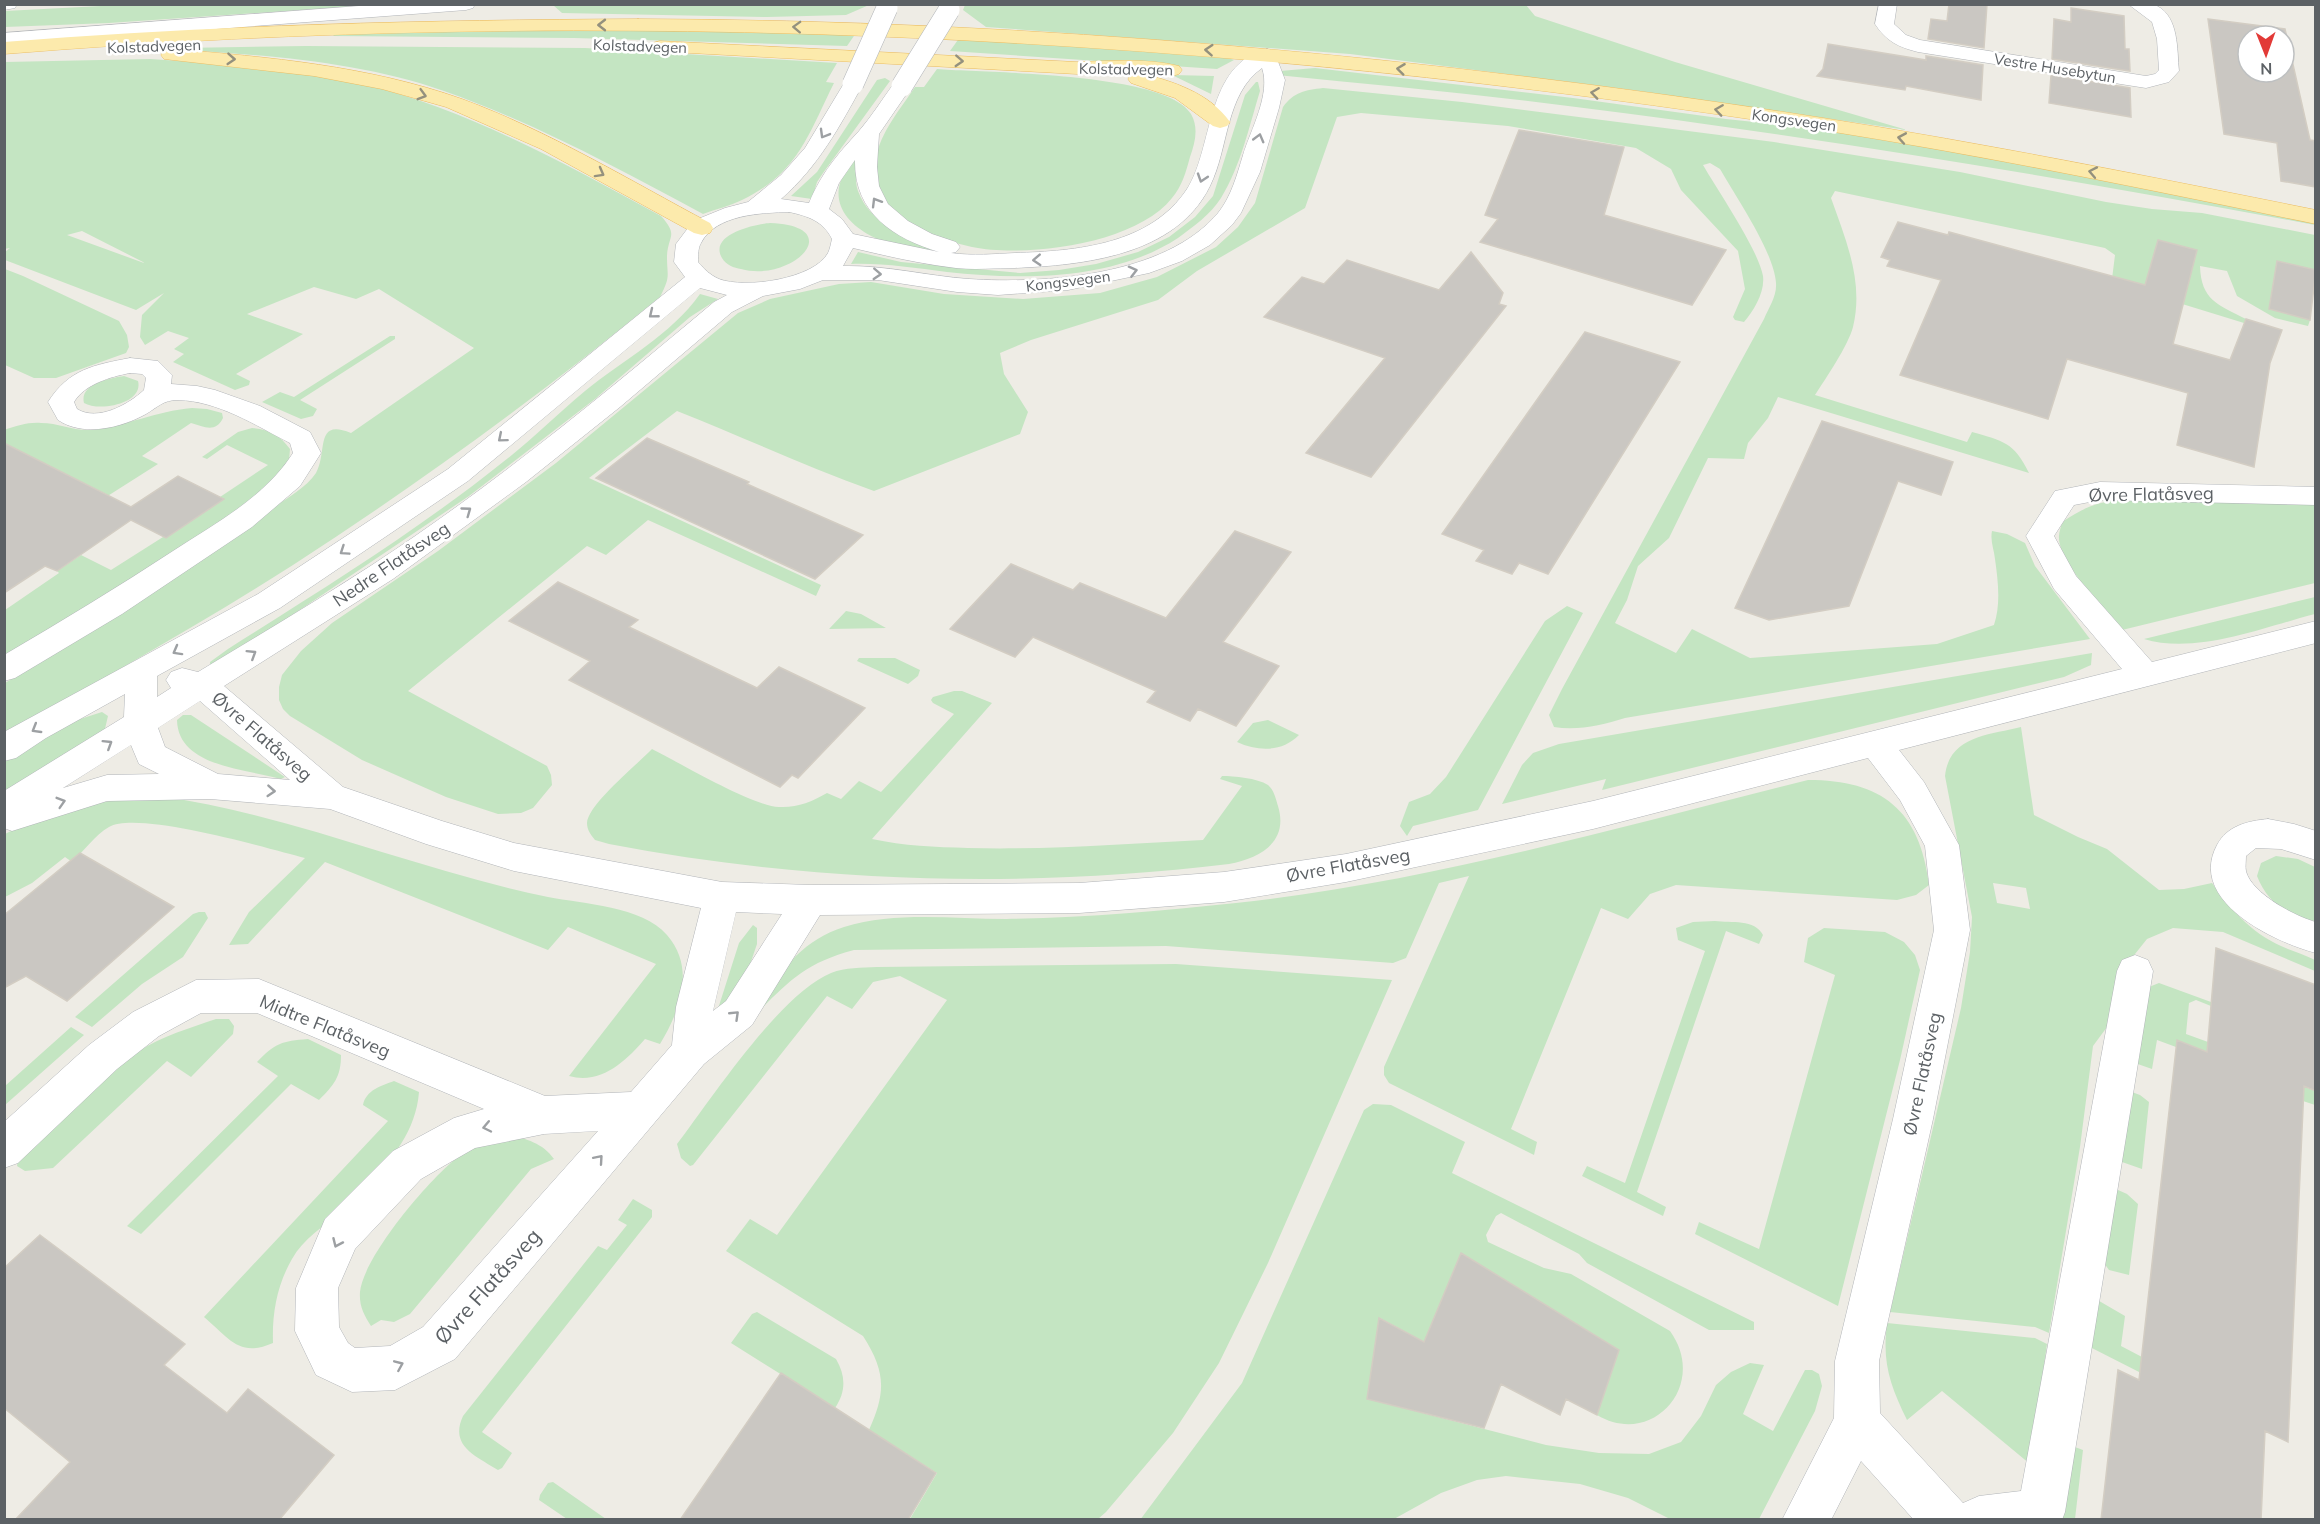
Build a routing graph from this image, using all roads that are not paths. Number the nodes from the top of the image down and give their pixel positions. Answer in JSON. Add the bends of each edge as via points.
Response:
{"nodes":[{"id":1,"x":466,"y":4,"type":"edge"},
{"id":2,"x":1888,"y":4,"type":"edge"},
{"id":3,"x":2137,"y":4,"type":"edge"},
{"id":4,"x":888,"y":6,"type":"edge"},
{"id":5,"x":950,"y":7,"type":"edge"},
{"id":6,"x":4,"y":39,"type":"edge"},
{"id":7,"x":572,"y":44,"type":"dead end"},
{"id":8,"x":643,"y":46,"type":"dead end"},
{"id":9,"x":4,"y":48,"type":"edge"},
{"id":10,"x":4,"y":53,"type":"edge"},
{"id":11,"x":1267,"y":55,"type":"junction"},
{"id":12,"x":4,"y":59,"type":"edge"},
{"id":13,"x":1077,"y":68,"type":"junction"},
{"id":14,"x":1187,"y":71,"type":"dead end"},
{"id":15,"x":1219,"y":73,"type":"dead end"},
{"id":16,"x":1241,"y":75,"type":"junction"},
{"id":17,"x":1286,"y":79,"type":"junction"},
{"id":18,"x":1220,"y":122,"type":"junction"},
{"id":19,"x":1664,"y":122,"type":"dead end"},
{"id":20,"x":868,"y":134,"type":"junction"},
{"id":21,"x":757,"y":206,"type":"junction"},
{"id":22,"x":817,"y":211,"type":"junction"},
{"id":23,"x":2316,"y":217,"type":"edge"},
{"id":24,"x":702,"y":228,"type":"junction"},
{"id":25,"x":2316,"y":228,"type":"edge"},
{"id":26,"x":844,"y":239,"type":"junction"},
{"id":27,"x":1002,"y":261,"type":"junction"},
{"id":28,"x":819,"y":273,"type":"junction"},
{"id":29,"x":699,"y":277,"type":"junction"},
{"id":30,"x":756,"y":290,"type":"junction"},
{"id":31,"x":157,"y":393,"type":"dead end"},
{"id":32,"x":2316,"y":496,"type":"edge"},
{"id":33,"x":2316,"y":632,"type":"edge"},
{"id":34,"x":4,"y":670,"type":"edge"},
{"id":35,"x":142,"y":670,"type":"junction"},
{"id":36,"x":2146,"y":676,"type":"junction"},
{"id":37,"x":202,"y":685,"type":"junction"},
{"id":38,"x":140,"y":724,"type":"junction"},
{"id":39,"x":1875,"y":744,"type":"junction"},
{"id":40,"x":4,"y":749,"type":"edge"},
{"id":41,"x":213,"y":786,"type":"junction"},
{"id":42,"x":331,"y":796,"type":"junction"},
{"id":43,"x":4,"y":808,"type":"edge"},
{"id":44,"x":4,"y":819,"type":"edge"},
{"id":45,"x":2316,"y":846,"type":"edge"},
{"id":46,"x":722,"y":897,"type":"junction"},
{"id":47,"x":810,"y":900,"type":"junction"},
{"id":48,"x":2316,"y":938,"type":"edge"},
{"id":49,"x":2135,"y":971,"type":"dead end"},
{"id":50,"x":690,"y":1052,"type":"junction"},
{"id":51,"x":641,"y":1110,"type":"junction"},
{"id":52,"x":544,"y":1115,"type":"junction"},
{"id":53,"x":4,"y":1149,"type":"edge"},
{"id":54,"x":1857,"y":1422,"type":"junction"},
{"id":55,"x":1805,"y":1520,"type":"edge"},
{"id":56,"x":1946,"y":1520,"type":"edge"},
{"id":57,"x":1979,"y":1520,"type":"edge"}],
"edges":[{"from":1,"to":6,"type":"street"},
{"from":2,"to":3,"type":"street","name":"Vestre Husebytun","via":[[1884,24],[1891,34],[1918,46],[2146,82],[2162,78],[2169,71],[2163,23],[2158,14]]},
{"from":4,"to":21,"type":"street","one_way":true,"bridge":true,"via":[[853,84],[815,150],[793,179]]},
{"from":5,"to":20,"type":"street","bridge":true},
{"from":7,"to":10,"type":"main road","name":"Kolstadvegen","via":[[317,41]]},
{"from":8,"to":13,"type":"main road","name":"Kolstadvegen","one_way":true},
{"from":11,"to":9,"type":"main road","name":"Kolstadvegen","one_way":true,"via":[[1044,38],[753,26],[343,29]]},
{"from":11,"to":16,"type":"street","name":"Kongsvegen"},
{"from":11,"to":17,"type":"street"},
{"from":23,"to":11,"type":"main road","name":"Kongsvegen","one_way":true,"via":[[1818,123],[1548,86]]},
{"from":12,"to":24,"type":"main road","one_way":true,"via":[[169,55],[259,61],[358,76],[453,103],[537,138]]},
{"from":13,"to":14,"type":"main road","name":"Kolstadvegen"},
{"from":13,"to":18,"type":"main road","via":[[1170,86]]},
{"from":15,"to":16,"type":"main road"},
{"from":16,"to":17,"type":"main road"},
{"from":16,"to":18,"type":"street","name":"Kongsvegen"},
{"from":28,"to":17,"type":"street","name":"Kongsvegen","one_way":true,"via":[[879,273],[968,286],[1028,287],[1092,281],[1145,268],[1202,239],[1223,222],[1239,200]]},
{"from":18,"to":27,"type":"street","name":"Kongsvegen","one_way":true,"via":[[1198,189],[1176,216],[1156,230],[1123,245],[1076,257]]},
{"from":19,"to":25,"type":"main road","name":"Kongsvegen","via":[[2051,181]]},
{"from":20,"to":22,"type":"street","via":[[843,160]]},
{"from":27,"to":20,"type":"street","one_way":true,"via":[[935,244],[906,230],[882,212],[868,188]]},
{"from":21,"to":22,"type":"street","via":[[789,205]]},
{"from":21,"to":24,"type":"street","via":[[726,214]]},
{"from":22,"to":26,"type":"street","via":[[836,223]]},
{"from":24,"to":29,"type":"street","via":[[687,244],[686,262]]},
{"from":26,"to":27,"type":"street","name":"Kongsvegen","via":[[899,253],[974,262]]},
{"from":26,"to":28,"type":"street","via":[[838,257]]},
{"from":28,"to":30,"type":"street","via":[[790,285]]},
{"from":29,"to":30,"type":"street","via":[[723,287]]},
{"from":29,"to":35,"type":"street","name":"Nedre Flatåsveg","one_way":true,"via":[[458,475],[269,601]]},
{"from":37,"to":30,"type":"street","name":"Nedre Flatåsveg","one_way":true,"via":[[383,572],[516,476],[723,307]]},
{"from":31,"to":34,"type":"street","via":[[205,394],[236,406],[301,438],[307,453],[290,480],[242,520]]},
{"from":32,"to":36,"type":"street","name":"Øvre Flatåsveg","via":[[2100,491],[2065,498],[2040,536],[2064,582]]},
{"from":33,"to":36,"type":"street","name":"Øvre Flatåsveg"},
{"from":35,"to":37,"type":"street","name":"Øvre Flatåsveg"},
{"from":35,"to":38,"type":"street","name":"Øvre Flatåsveg"},
{"from":35,"to":40,"type":"street","name":"Nedre Flatåsveg","one_way":true},
{"from":36,"to":39,"type":"street","name":"Øvre Flatåsveg"},
{"from":37,"to":38,"type":"street","name":"Nedre Flatåsveg"},
{"from":37,"to":42,"type":"street","name":"Øvre Flatåsveg"},
{"from":38,"to":41,"type":"street","name":"Øvre Flatåsveg","via":[[152,755]]},
{"from":43,"to":38,"type":"street","name":"Nedre Flatåsveg","one_way":true},
{"from":39,"to":47,"type":"street","name":"Øvre Flatåsveg","via":[[1593,815],[1346,868],[1224,887],[1079,898]]},
{"from":39,"to":54,"type":"street","name":"Øvre Flatåsveg","via":[[1912,791],[1942,845],[1952,930],[1857,1361]]},
{"from":41,"to":42,"type":"street","name":"Øvre Flatåsveg","one_way":true},
{"from":44,"to":41,"type":"street","one_way":true,"via":[[107,788]]},
{"from":42,"to":46,"type":"street","name":"Øvre Flatåsveg","via":[[514,858]]},
{"from":45,"to":48,"type":"street","via":[[2289,836],[2249,836],[2236,844],[2229,856],[2229,870],[2235,885],[2263,915],[2282,927]]},
{"from":46,"to":47,"type":"street","name":"Øvre Flatåsveg"},
{"from":46,"to":50,"type":"street","via":[[695,1007]]},
{"from":50,"to":47,"type":"street","name":"Øvre Flatåsveg","one_way":true,"via":[[739,1013]]},
{"from":49,"to":57,"type":"street","via":[[2041,1512]]},
{"from":50,"to":51,"type":"street","name":"Øvre Flatåsveg"},
{"from":51,"to":52,"type":"street","name":"Øvre Flatåsveg"},
{"from":52,"to":51,"type":"street","name":"Øvre Flatåsveg","one_way":true,"via":[[468,1131],[407,1165],[340,1234],[318,1288],[317,1331],[332,1359],[352,1370],[395,1368],[440,1343]]},
{"from":52,"to":53,"type":"street","name":"Midtre Flatåsveg","via":[[259,996],[196,998],[146,1024]]},
{"from":54,"to":55,"type":"street","name":"Øvre Flatåsveg"},
{"from":54,"to":56,"type":"street"}]}
